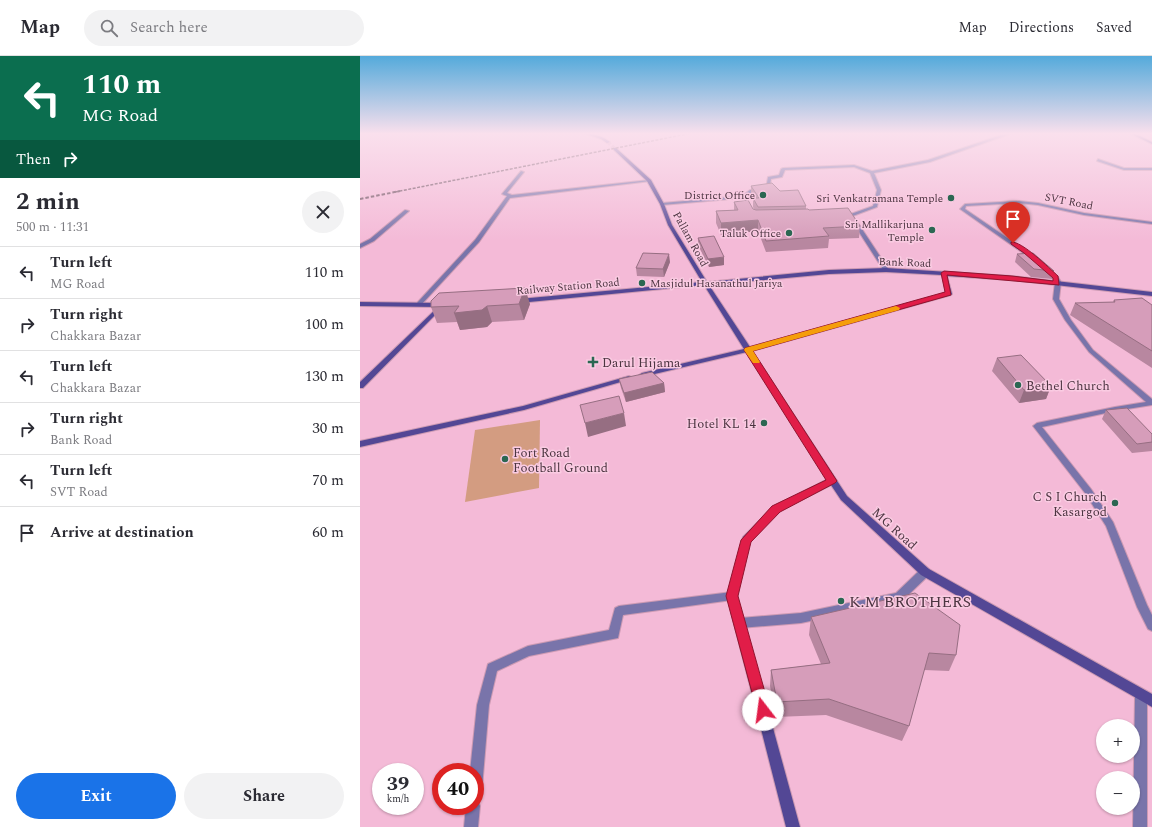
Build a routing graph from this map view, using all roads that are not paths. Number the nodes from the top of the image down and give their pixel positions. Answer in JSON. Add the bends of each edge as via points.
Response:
{"nodes":[{"id":1,"x":637,"y":169,"type":"edge"},
{"id":2,"x":783,"y":169,"type":"edge"},
{"id":3,"x":863,"y":169,"type":"edge"},
{"id":4,"x":887,"y":169,"type":"edge"},
{"id":5,"x":1124,"y":169,"type":"edge"},
{"id":6,"x":1152,"y":169,"type":"edge"},
{"id":7,"x":522,"y":172,"type":"dead end"},
{"id":8,"x":872,"y":172,"type":"junction"},
{"id":9,"x":650,"y":181,"type":"junction"},
{"id":10,"x":508,"y":197,"type":"junction"},
{"id":11,"x":743,"y":197,"type":"junction"},
{"id":12,"x":662,"y":204,"type":"junction"},
{"id":13,"x":407,"y":211,"type":"dead end"},
{"id":14,"x":752,"y":214,"type":"edge"},
{"id":15,"x":843,"y":216,"type":"edge"},
{"id":16,"x":850,"y":216,"type":"junction"},
{"id":17,"x":1152,"y":223,"type":"edge"},
{"id":18,"x":360,"y":246,"type":"edge"},
{"id":19,"x":886,"y":270,"type":"junction"},
{"id":20,"x":944,"y":273,"type":"junction"},
{"id":21,"x":705,"y":284,"type":"junction"},
{"id":22,"x":1057,"y":284,"type":"junction"},
{"id":23,"x":1152,"y":294,"type":"edge"},
{"id":24,"x":510,"y":301,"type":"edge"},
{"id":25,"x":360,"y":304,"type":"edge"},
{"id":26,"x":419,"y":304,"type":"junction"},
{"id":27,"x":450,"y":304,"type":"edge"},
{"id":28,"x":443,"y":305,"type":"junction"},
{"id":29,"x":748,"y":350,"type":"junction"},
{"id":30,"x":360,"y":386,"type":"edge"},
{"id":31,"x":1152,"y":403,"type":"edge"},
{"id":32,"x":360,"y":444,"type":"edge"},
{"id":33,"x":832,"y":481,"type":"junction"},
{"id":34,"x":925,"y":572,"type":"junction"},
{"id":35,"x":732,"y":596,"type":"junction"},
{"id":36,"x":740,"y":623,"type":"junction"},
{"id":37,"x":1152,"y":626,"type":"edge"},
{"id":38,"x":1147,"y":699,"type":"edge"},
{"id":39,"x":477,"y":763,"type":"edge"},
{"id":40,"x":472,"y":815,"type":"edge"},
{"id":41,"x":471,"y":827,"type":"edge"},
{"id":42,"x":793,"y":827,"type":"edge"},
{"id":43,"x":1140,"y":827,"type":"edge"}],
"edges":[{"from":1,"to":9,"type":"street","name":"Pallam Road"},
{"from":2,"to":11,"type":"street","via":[[781,176],[769,178],[768,190],[751,191]]},
{"from":3,"to":8,"type":"street"},
{"from":4,"to":8,"type":"street"},
{"from":5,"to":6,"type":"street"},
{"from":7,"to":10,"type":"street","via":[[504,194],[510,195]]},
{"from":8,"to":16,"type":"street","via":[[879,190],[875,207]]},
{"from":9,"to":10,"type":"street"},
{"from":9,"to":12,"type":"street","name":"Pallam Road"},
{"from":10,"to":26,"type":"street","via":[[477,241]]},
{"from":11,"to":12,"type":"street"},
{"from":11,"to":14,"type":"street"},
{"from":12,"to":21,"type":"street","name":"Pallam Road","via":[[670,225]]},
{"from":13,"to":18,"type":"street","via":[[372,240]]},
{"from":15,"to":16,"type":"street"},
{"from":16,"to":19,"type":"street"},
{"from":17,"to":22,"type":"street","name":"SVT Road","via":[[1019,202],[965,206],[962,209],[1026,252],[1056,278]]},
{"from":19,"to":20,"type":"street","name":"Bank Road"},
{"from":19,"to":21,"type":"street","name":"Bank Road","via":[[829,272]]},
{"from":20,"to":22,"type":"street","name":"Bank Road"},
{"from":20,"to":29,"type":"street","via":[[948,294]]},
{"from":21,"to":24,"type":"street","name":"Railway Station Road"},
{"from":21,"to":29,"type":"street","name":"MG Road"},
{"from":22,"to":23,"type":"street","name":"Bank Road"},
{"from":22,"to":31,"type":"street","via":[[1056,300],[1091,351]]},
{"from":25,"to":26,"type":"street"},
{"from":26,"to":28,"type":"street"},
{"from":27,"to":28,"type":"street"},
{"from":28,"to":30,"type":"street"},
{"from":29,"to":32,"type":"street","via":[[635,376],[524,408]]},
{"from":29,"to":33,"type":"street","name":"MG Road"},
{"from":31,"to":37,"type":"street","via":[[1115,408],[1037,426],[1088,491],[1110,526]]},
{"from":33,"to":34,"type":"street","name":"MG Road","via":[[844,498]]},
{"from":33,"to":35,"type":"street","via":[[776,509],[746,540]]},
{"from":34,"to":36,"type":"street","via":[[900,597],[801,618]]},
{"from":34,"to":38,"type":"street","name":"MG Road"},
{"from":35,"to":36,"type":"street"},
{"from":35,"to":39,"type":"street","via":[[619,611],[614,634],[528,651],[492,668],[483,705]]},
{"from":36,"to":42,"type":"street"},
{"from":38,"to":43,"type":"street"},
{"from":40,"to":41,"type":"street"}]}
